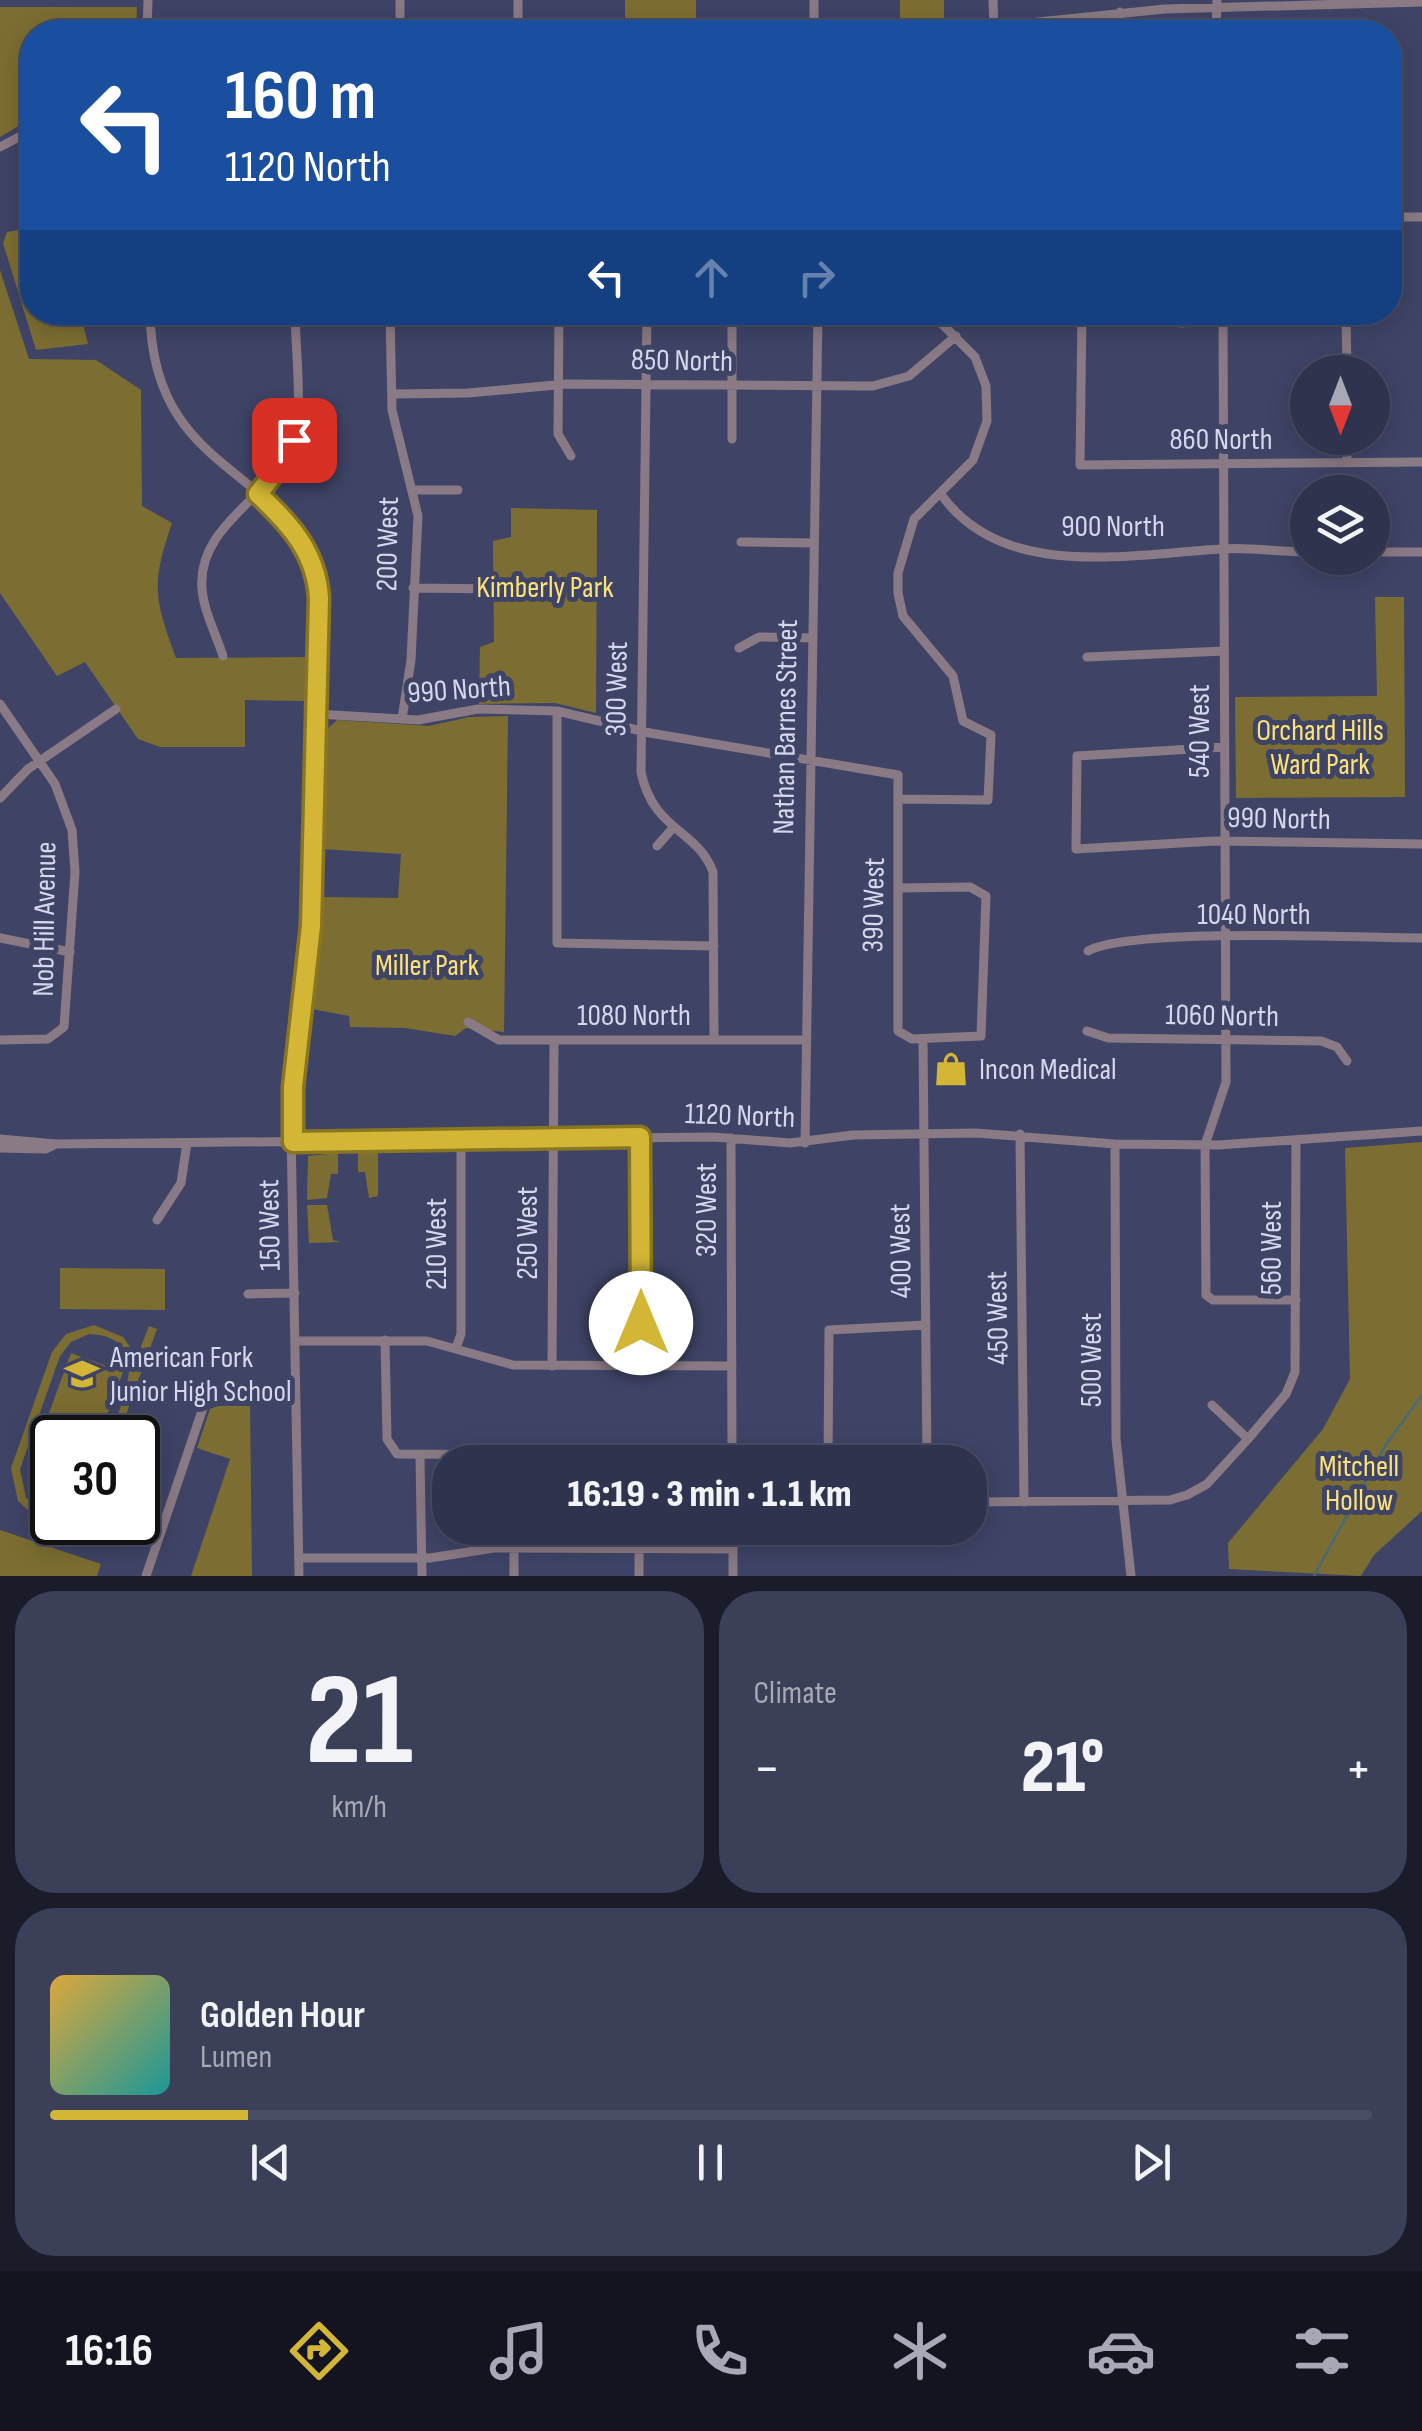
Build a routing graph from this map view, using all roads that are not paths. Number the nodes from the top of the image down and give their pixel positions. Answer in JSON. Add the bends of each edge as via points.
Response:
{"nodes":[{"id":1,"x":1419,"y":1,"type":"edge"},
{"id":2,"x":1217,"y":4,"type":"edge"},
{"id":3,"x":1120,"y":12,"type":"junction"},
{"id":4,"x":1064,"y":20,"type":"edge"},
{"id":5,"x":1120,"y":20,"type":"edge"},
{"id":6,"x":150,"y":325,"type":"edge"},
{"id":7,"x":295,"y":325,"type":"edge"},
{"id":8,"x":390,"y":325,"type":"edge"},
{"id":9,"x":559,"y":325,"type":"edge"},
{"id":10,"x":647,"y":325,"type":"edge"},
{"id":11,"x":732,"y":325,"type":"edge"},
{"id":12,"x":818,"y":325,"type":"edge"},
{"id":13,"x":944,"y":325,"type":"edge"},
{"id":14,"x":1082,"y":325,"type":"edge"},
{"id":15,"x":1222,"y":325,"type":"edge"},
{"id":16,"x":1346,"y":325,"type":"edge"},
{"id":17,"x":956,"y":336,"type":"junction"},
{"id":18,"x":1347,"y":355,"type":"edge"},
{"id":19,"x":646,"y":384,"type":"junction"},
{"id":20,"x":558,"y":385,"type":"junction"},
{"id":21,"x":732,"y":386,"type":"junction"},
{"id":22,"x":816,"y":386,"type":"junction"},
{"id":23,"x":392,"y":394,"type":"junction"},
{"id":24,"x":732,"y":438,"type":"dead end"},
{"id":25,"x":1347,"y":455,"type":"edge"},
{"id":26,"x":571,"y":456,"type":"dead end"},
{"id":27,"x":1422,"y":462,"type":"edge"},
{"id":28,"x":1347,"y":463,"type":"junction"},
{"id":29,"x":1223,"y":464,"type":"junction"},
{"id":30,"x":415,"y":490,"type":"junction"},
{"id":31,"x":458,"y":490,"type":"dead end"},
{"id":32,"x":940,"y":492,"type":"junction"},
{"id":33,"x":258,"y":494,"type":"junction"},
{"id":34,"x":741,"y":542,"type":"dead end"},
{"id":35,"x":813,"y":543,"type":"junction"},
{"id":36,"x":1224,"y":549,"type":"junction"},
{"id":37,"x":1290,"y":551,"type":"edge"},
{"id":38,"x":1390,"y":552,"type":"edge"},
{"id":39,"x":1422,"y":552,"type":"edge"},
{"id":40,"x":413,"y":588,"type":"junction"},
{"id":41,"x":504,"y":589,"type":"dead end"},
{"id":42,"x":812,"y":638,"type":"junction"},
{"id":43,"x":739,"y":648,"type":"dead end"},
{"id":44,"x":1224,"y":650,"type":"junction"},
{"id":45,"x":223,"y":656,"type":"dead end"},
{"id":46,"x":1087,"y":658,"type":"dead end"},
{"id":47,"x":0,"y":704,"type":"edge"},
{"id":48,"x":116,"y":708,"type":"dead end"},
{"id":49,"x":557,"y":711,"type":"junction"},
{"id":50,"x":317,"y":714,"type":"junction"},
{"id":51,"x":402,"y":719,"type":"junction"},
{"id":52,"x":640,"y":732,"type":"junction"},
{"id":53,"x":1224,"y":748,"type":"junction"},
{"id":54,"x":811,"y":759,"type":"junction"},
{"id":55,"x":40,"y":761,"type":"junction"},
{"id":56,"x":898,"y":776,"type":"joint"},
{"id":57,"x":0,"y":798,"type":"edge"},
{"id":58,"x":900,"y":800,"type":"junction"},
{"id":59,"x":672,"y":829,"type":"junction"},
{"id":60,"x":1224,"y":843,"type":"junction"},
{"id":61,"x":1422,"y":844,"type":"edge"},
{"id":62,"x":656,"y":846,"type":"dead end"},
{"id":63,"x":898,"y":888,"type":"junction"},
{"id":64,"x":0,"y":938,"type":"edge"},
{"id":65,"x":1224,"y":938,"type":"junction"},
{"id":66,"x":1422,"y":938,"type":"edge"},
{"id":67,"x":714,"y":946,"type":"junction"},
{"id":68,"x":70,"y":952,"type":"junction"},
{"id":69,"x":1088,"y":952,"type":"dead end"},
{"id":70,"x":468,"y":1022,"type":"dead end"},
{"id":71,"x":1087,"y":1031,"type":"dead end"},
{"id":72,"x":923,"y":1039,"type":"junction"},
{"id":73,"x":1225,"y":1039,"type":"junction"},
{"id":74,"x":0,"y":1040,"type":"edge"},
{"id":75,"x":554,"y":1040,"type":"junction"},
{"id":76,"x":714,"y":1040,"type":"junction"},
{"id":77,"x":805,"y":1040,"type":"junction"},
{"id":78,"x":1347,"y":1061,"type":"dead end"},
{"id":79,"x":1422,"y":1131,"type":"edge"},
{"id":80,"x":923,"y":1133,"type":"junction"},
{"id":81,"x":1020,"y":1134,"type":"junction"},
{"id":82,"x":640,"y":1137,"type":"junction"},
{"id":83,"x":461,"y":1138,"type":"junction"},
{"id":84,"x":553,"y":1138,"type":"junction"},
{"id":85,"x":731,"y":1138,"type":"junction"},
{"id":86,"x":0,"y":1139,"type":"edge"},
{"id":87,"x":1296,"y":1141,"type":"junction"},
{"id":88,"x":293,"y":1142,"type":"junction"},
{"id":89,"x":805,"y":1142,"type":"junction"},
{"id":90,"x":187,"y":1143,"type":"junction"},
{"id":91,"x":56,"y":1144,"type":"junction"},
{"id":92,"x":1115,"y":1144,"type":"junction"},
{"id":93,"x":1206,"y":1145,"type":"junction"},
{"id":94,"x":0,"y":1148,"type":"edge"},
{"id":95,"x":157,"y":1220,"type":"dead end"},
{"id":96,"x":295,"y":1293,"type":"junction"},
{"id":97,"x":248,"y":1294,"type":"dead end"},
{"id":98,"x":1296,"y":1300,"type":"junction"},
{"id":99,"x":926,"y":1325,"type":"junction"},
{"id":100,"x":385,"y":1340,"type":"junction"},
{"id":101,"x":296,"y":1341,"type":"junction"},
{"id":102,"x":456,"y":1348,"type":"junction"},
{"id":103,"x":552,"y":1366,"type":"junction"},
{"id":104,"x":642,"y":1366,"type":"junction"},
{"id":105,"x":732,"y":1366,"type":"junction"},
{"id":106,"x":296,"y":1397,"type":"junction"},
{"id":107,"x":1212,"y":1406,"type":"dead end"},
{"id":108,"x":1248,"y":1439,"type":"junction"},
{"id":109,"x":732,"y":1445,"type":"edge"},
{"id":110,"x":828,"y":1445,"type":"edge"},
{"id":111,"x":927,"y":1445,"type":"edge"},
{"id":112,"x":420,"y":1456,"type":"junction"},
{"id":113,"x":432,"y":1456,"type":"edge"},
{"id":114,"x":1124,"y":1500,"type":"junction"},
{"id":115,"x":987,"y":1502,"type":"edge"},
{"id":116,"x":1024,"y":1502,"type":"junction"},
{"id":117,"x":733,"y":1545,"type":"edge"},
{"id":118,"x":514,"y":1548,"type":"junction"},
{"id":119,"x":639,"y":1548,"type":"junction"},
{"id":120,"x":733,"y":1549,"type":"junction"},
{"id":121,"x":298,"y":1558,"type":"junction"},
{"id":122,"x":421,"y":1558,"type":"junction"},
{"id":123,"x":146,"y":1576,"type":"edge"},
{"id":124,"x":299,"y":1576,"type":"edge"},
{"id":125,"x":422,"y":1576,"type":"edge"},
{"id":126,"x":514,"y":1576,"type":"edge"},
{"id":127,"x":639,"y":1576,"type":"edge"},
{"id":128,"x":733,"y":1576,"type":"edge"},
{"id":129,"x":1131,"y":1576,"type":"edge"}],
"edges":[{"from":1,"to":2,"type":"street"},
{"from":2,"to":3,"type":"street"},
{"from":3,"to":4,"type":"street"},
{"from":3,"to":5,"type":"street"},
{"from":6,"to":33,"type":"street","via":[[164,394],[189,435]]},
{"from":7,"to":33,"type":"street","via":[[294,440]]},
{"from":8,"to":23,"type":"street","name":"200 West"},
{"from":9,"to":20,"type":"street"},
{"from":10,"to":19,"type":"street","name":"300 West"},
{"from":11,"to":21,"type":"street"},
{"from":12,"to":22,"type":"street","name":"Nathan Barnes Street"},
{"from":13,"to":17,"type":"street"},
{"from":14,"to":29,"type":"street","name":"860 North","via":[[1080,466]]},
{"from":15,"to":29,"type":"street","name":"540 West"},
{"from":16,"to":18,"type":"street"},
{"from":17,"to":22,"type":"street","name":"850 North","via":[[899,380]]},
{"from":17,"to":32,"type":"street","via":[[981,370],[987,421],[973,460]]},
{"from":19,"to":20,"type":"street","name":"850 North"},
{"from":19,"to":21,"type":"street","name":"850 North"},
{"from":19,"to":52,"type":"street","name":"300 West"},
{"from":20,"to":23,"type":"street","name":"850 North"},
{"from":20,"to":26,"type":"street","via":[[558,434]]},
{"from":21,"to":22,"type":"street","name":"850 North"},
{"from":21,"to":24,"type":"street"},
{"from":22,"to":35,"type":"street","name":"Nathan Barnes Street"},
{"from":23,"to":30,"type":"street","name":"200 West"},
{"from":25,"to":28,"type":"street"},
{"from":27,"to":28,"type":"street","name":"860 North"},
{"from":28,"to":29,"type":"street","name":"860 North"},
{"from":29,"to":36,"type":"street","name":"540 West"},
{"from":30,"to":31,"type":"street"},
{"from":30,"to":40,"type":"street","name":"200 West"},
{"from":32,"to":36,"type":"street","name":"900 North","via":[[978,533],[1016,548],[1084,557]]},
{"from":32,"to":58,"type":"street","via":[[910,529],[898,572],[899,602],[909,626],[953,676],[963,721],[991,735],[988,800]]},
{"from":33,"to":45,"type":"street","via":[[219,533],[204,566],[202,594]]},
{"from":33,"to":50,"type":"street","name":"150 West","via":[[288,523],[318,583]]},
{"from":34,"to":35,"type":"street"},
{"from":35,"to":42,"type":"street","name":"Nathan Barnes Street"},
{"from":36,"to":37,"type":"street","name":"900 North"},
{"from":36,"to":44,"type":"street","name":"540 West"},
{"from":38,"to":39,"type":"street"},
{"from":40,"to":41,"type":"street"},
{"from":40,"to":51,"type":"street","name":"200 West","via":[[412,660]]},
{"from":42,"to":43,"type":"street","via":[[759,637]]},
{"from":42,"to":54,"type":"street","name":"Nathan Barnes Street"},
{"from":44,"to":46,"type":"street"},
{"from":44,"to":53,"type":"street","name":"540 West"},
{"from":47,"to":55,"type":"street","name":"Nob Hill Avenue"},
{"from":48,"to":55,"type":"street"},
{"from":49,"to":51,"type":"street","name":"990 North","via":[[478,710]]},
{"from":49,"to":52,"type":"street","name":"990 North"},
{"from":49,"to":67,"type":"street","via":[[558,944]]},
{"from":50,"to":51,"type":"street","name":"990 North"},
{"from":50,"to":88,"type":"street","name":"150 West","via":[[311,926]]},
{"from":52,"to":54,"type":"street","name":"990 North"},
{"from":52,"to":59,"type":"street","name":"300 West","via":[[643,784]]},
{"from":53,"to":60,"type":"street","name":"540 West"},
{"from":53,"to":60,"type":"street","name":"990 North","via":[[1077,756],[1076,848]]},
{"from":54,"to":56,"type":"street","name":"990 North"},
{"from":54,"to":77,"type":"street","name":"Nathan Barnes Street"},
{"from":55,"to":57,"type":"street"},
{"from":55,"to":68,"type":"street","name":"Nob Hill Avenue","via":[[72,830]]},
{"from":56,"to":58,"type":"street","name":"390 West"},
{"from":58,"to":63,"type":"street","name":"390 West"},
{"from":59,"to":62,"type":"street"},
{"from":59,"to":67,"type":"street","name":"300 West","via":[[704,853],[713,872]]},
{"from":60,"to":61,"type":"street","name":"990 North"},
{"from":60,"to":65,"type":"street","name":"540 West"},
{"from":63,"to":72,"type":"street","name":"390 West","via":[[900,1036]]},
{"from":63,"to":72,"type":"street","via":[[982,890],[986,902],[981,1036]]},
{"from":64,"to":68,"type":"street"},
{"from":65,"to":66,"type":"street","name":"1040 North"},
{"from":65,"to":69,"type":"street","name":"1040 North","via":[[1111,942]]},
{"from":65,"to":73,"type":"street","name":"540 West"},
{"from":67,"to":76,"type":"street","name":"300 West"},
{"from":68,"to":74,"type":"street","name":"Nob Hill Avenue","via":[[67,1018],[60,1032],[48,1039]]},
{"from":70,"to":75,"type":"street","name":"1080 North","via":[[499,1040]]},
{"from":71,"to":73,"type":"street","name":"1060 North","via":[[1108,1038]]},
{"from":72,"to":80,"type":"street","name":"400 West"},
{"from":73,"to":78,"type":"street","name":"1060 North","via":[[1330,1042]]},
{"from":73,"to":93,"type":"street","name":"540 West","via":[[1224,1094]]},
{"from":75,"to":76,"type":"street","name":"1080 North"},
{"from":75,"to":84,"type":"street","name":"250 West"},
{"from":76,"to":77,"type":"street","name":"1080 North"},
{"from":77,"to":89,"type":"street","name":"Nathan Barnes Street"},
{"from":79,"to":87,"type":"street","name":"1120 North"},
{"from":80,"to":81,"type":"street","name":"1120 North"},
{"from":80,"to":89,"type":"street","name":"1120 North"},
{"from":80,"to":99,"type":"street","name":"400 West"},
{"from":81,"to":92,"type":"street","name":"1120 North"},
{"from":81,"to":116,"type":"street","name":"450 West"},
{"from":82,"to":84,"type":"street","name":"1120 North"},
{"from":82,"to":85,"type":"street","name":"1120 North"},
{"from":82,"to":104,"type":"street"},
{"from":83,"to":84,"type":"street","name":"1120 North"},
{"from":83,"to":88,"type":"street","name":"1120 North"},
{"from":83,"to":102,"type":"street","name":"210 West"},
{"from":84,"to":103,"type":"street","name":"250 West"},
{"from":85,"to":89,"type":"street","name":"1120 North"},
{"from":85,"to":105,"type":"street","name":"320 West"},
{"from":86,"to":91,"type":"street","name":"1120 North"},
{"from":87,"to":93,"type":"street","name":"1120 North"},
{"from":87,"to":98,"type":"street","name":"560 West"},
{"from":88,"to":90,"type":"street","name":"1120 North"},
{"from":88,"to":96,"type":"street","name":"150 West"},
{"from":90,"to":91,"type":"street","name":"1120 North"},
{"from":90,"to":95,"type":"street","via":[[182,1183]]},
{"from":91,"to":94,"type":"street","name":"1120 North"},
{"from":92,"to":93,"type":"street","name":"1120 North"},
{"from":92,"to":114,"type":"street","name":"500 West","via":[[1116,1439]]},
{"from":93,"to":98,"type":"street","via":[[1209,1298]]},
{"from":96,"to":97,"type":"street"},
{"from":96,"to":101,"type":"street","name":"150 West"},
{"from":98,"to":108,"type":"street","name":"560 West","via":[[1296,1356],[1286,1394]]},
{"from":99,"to":110,"type":"street","via":[[829,1330]]},
{"from":99,"to":111,"type":"street","name":"400 West"},
{"from":100,"to":101,"type":"street"},
{"from":100,"to":102,"type":"street"},
{"from":100,"to":112,"type":"street","via":[[386,1439],[391,1450]]},
{"from":101,"to":106,"type":"street","name":"150 West"},
{"from":102,"to":103,"type":"street","via":[[499,1364]]},
{"from":103,"to":104,"type":"street"},
{"from":104,"to":105,"type":"street"},
{"from":105,"to":109,"type":"street","name":"320 West"},
{"from":106,"to":121,"type":"street","name":"150 West"},
{"from":106,"to":123,"type":"street","via":[[205,1402]]},
{"from":107,"to":108,"type":"street"},
{"from":108,"to":114,"type":"street","via":[[1207,1484],[1170,1500]]},
{"from":112,"to":113,"type":"street"},
{"from":112,"to":122,"type":"street"},
{"from":114,"to":116,"type":"street"},
{"from":114,"to":129,"type":"street","name":"500 West"},
{"from":115,"to":116,"type":"street"},
{"from":117,"to":120,"type":"street"},
{"from":118,"to":119,"type":"street"},
{"from":118,"to":122,"type":"street"},
{"from":118,"to":126,"type":"street"},
{"from":119,"to":120,"type":"street"},
{"from":119,"to":127,"type":"street"},
{"from":120,"to":128,"type":"street"},
{"from":121,"to":122,"type":"street"},
{"from":121,"to":124,"type":"street","name":"150 West"},
{"from":122,"to":125,"type":"street"}]}
